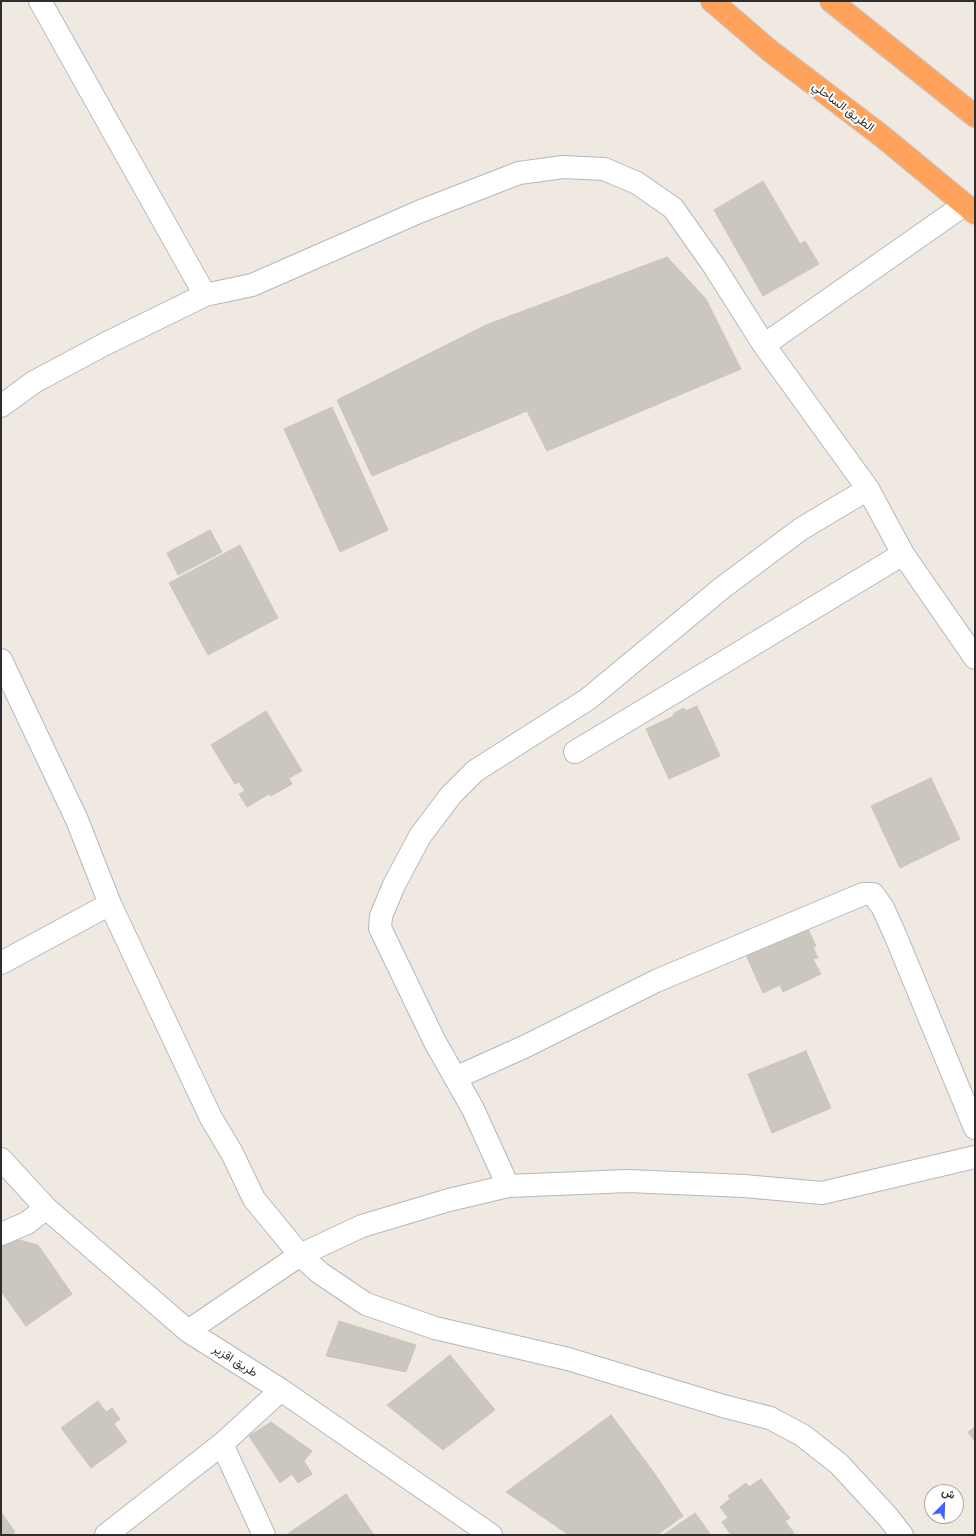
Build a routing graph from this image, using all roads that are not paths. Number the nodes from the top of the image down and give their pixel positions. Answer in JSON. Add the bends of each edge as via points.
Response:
{"nodes":[{"id":1,"x":40,"y":1,"type":"edge"},
{"id":2,"x":712,"y":1,"type":"edge"},
{"id":3,"x":831,"y":1,"type":"edge"},
{"id":4,"x":975,"y":116,"type":"edge"},
{"id":5,"x":969,"y":209,"type":"edge"},
{"id":6,"x":205,"y":296,"type":"junction"},
{"id":7,"x":764,"y":345,"type":"junction"},
{"id":8,"x":1,"y":406,"type":"edge"},
{"id":9,"x":868,"y":490,"type":"junction"},
{"id":10,"x":903,"y":554,"type":"junction"},
{"id":11,"x":975,"y":658,"type":"edge"},
{"id":12,"x":1,"y":660,"type":"edge"},
{"id":13,"x":575,"y":752,"type":"dead end"},
{"id":14,"x":110,"y":904,"type":"junction"},
{"id":15,"x":1,"y":963,"type":"edge"},
{"id":16,"x":456,"y":1078,"type":"junction"},
{"id":17,"x":975,"y":1128,"type":"edge"},
{"id":18,"x":975,"y":1157,"type":"edge"},
{"id":19,"x":1,"y":1159,"type":"edge"},
{"id":20,"x":508,"y":1186,"type":"junction"},
{"id":21,"x":46,"y":1208,"type":"junction"},
{"id":22,"x":1,"y":1234,"type":"edge"},
{"id":23,"x":300,"y":1255,"type":"junction"},
{"id":24,"x":188,"y":1331,"type":"junction"},
{"id":25,"x":281,"y":1390,"type":"junction"},
{"id":26,"x":222,"y":1444,"type":"junction"},
{"id":27,"x":106,"y":1535,"type":"edge"},
{"id":28,"x":264,"y":1535,"type":"edge"},
{"id":29,"x":491,"y":1535,"type":"edge"},
{"id":30,"x":902,"y":1535,"type":"edge"}],
"edges":[{"from":1,"to":6,"type":"street"},
{"from":2,"to":5,"type":"highway","name":"الطريق الساحلي","via":[[769,50],[883,138]]},
{"from":3,"to":4,"type":"highway"},
{"from":5,"to":7,"type":"street"},
{"from":6,"to":7,"type":"street","via":[[252,285],[421,211],[519,172],[563,167],[604,169],[637,183],[673,208],[714,266]]},
{"from":6,"to":8,"type":"street","via":[[40,378]]},
{"from":7,"to":9,"type":"street"},
{"from":9,"to":10,"type":"street"},
{"from":9,"to":16,"type":"street","via":[[801,529],[728,583],[588,699],[475,771],[451,795],[420,836],[394,885],[380,928],[435,1042]]},
{"from":10,"to":11,"type":"street"},
{"from":10,"to":13,"type":"street"},
{"from":12,"to":14,"type":"street","via":[[78,820]]},
{"from":14,"to":15,"type":"street"},
{"from":14,"to":23,"type":"street","via":[[211,1118],[232,1153],[254,1199]]},
{"from":16,"to":17,"type":"street","via":[[656,982],[863,894],[873,894],[883,908],[896,937]]},
{"from":16,"to":20,"type":"street"},
{"from":18,"to":20,"type":"street","via":[[822,1193],[744,1186],[628,1181]]},
{"from":19,"to":21,"type":"street","name":"طريق اقزير"},
{"from":20,"to":23,"type":"street","via":[[449,1200],[362,1226]]},
{"from":21,"to":22,"type":"street","via":[[27,1223]]},
{"from":21,"to":24,"type":"street","name":"طريق اقزير"},
{"from":23,"to":24,"type":"street"},
{"from":23,"to":30,"type":"street","via":[[320,1273],[366,1304],[435,1328],[568,1359],[770,1418],[802,1435],[839,1464]]},
{"from":24,"to":25,"type":"street","name":"طريق اقزير"},
{"from":25,"to":26,"type":"street"},
{"from":25,"to":29,"type":"street","name":"طريق اقزير"},
{"from":26,"to":27,"type":"street"},
{"from":26,"to":28,"type":"street"}]}
